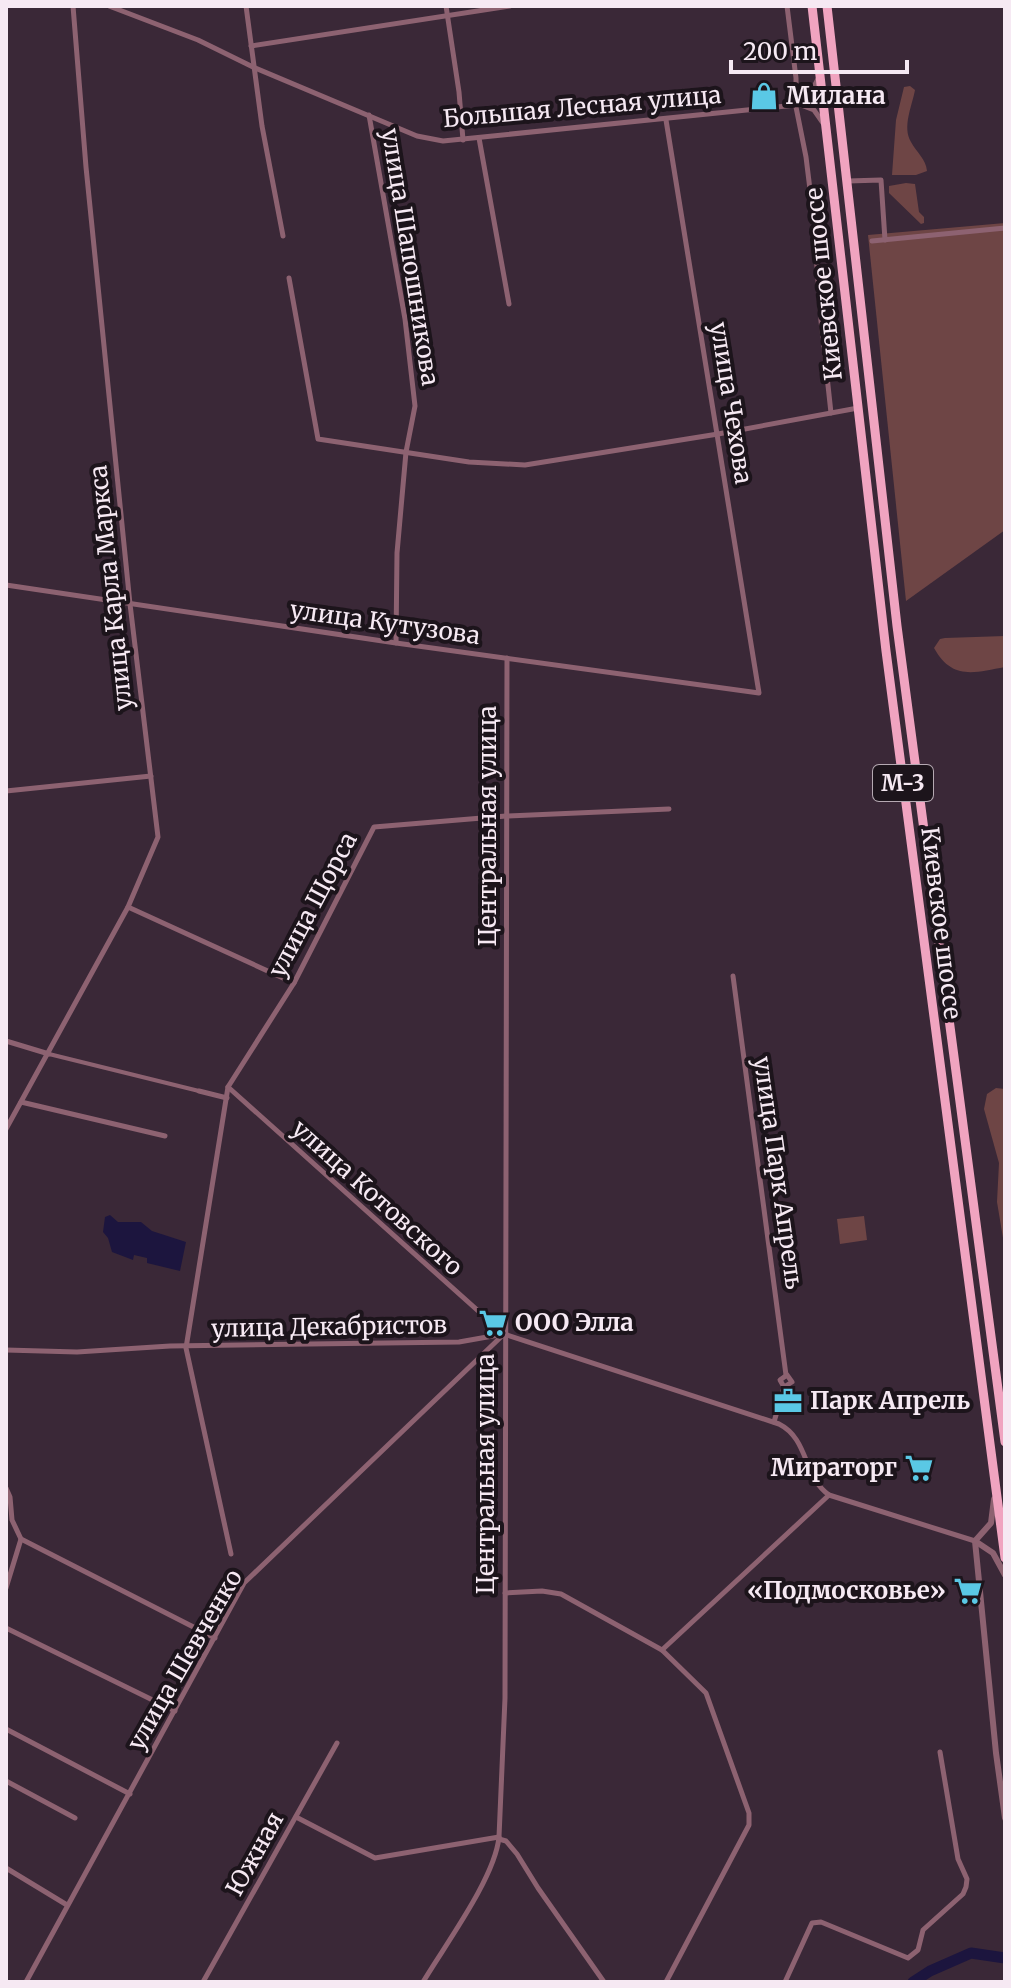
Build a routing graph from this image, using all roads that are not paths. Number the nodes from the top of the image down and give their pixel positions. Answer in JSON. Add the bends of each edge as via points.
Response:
{"nodes":[{"id":1,"x":73,"y":6,"type":"edge"},
{"id":2,"x":109,"y":6,"type":"edge"},
{"id":3,"x":246,"y":6,"type":"edge"},
{"id":4,"x":446,"y":6,"type":"edge"},
{"id":5,"x":510,"y":6,"type":"edge"},
{"id":6,"x":787,"y":6,"type":"edge"},
{"id":7,"x":812,"y":6,"type":"edge"},
{"id":8,"x":827,"y":6,"type":"edge"},
{"id":9,"x":447,"y":18,"type":"junction"},
{"id":10,"x":251,"y":46,"type":"junction"},
{"id":11,"x":253,"y":67,"type":"junction"},
{"id":12,"x":819,"y":70,"type":"junction"},
{"id":13,"x":796,"y":105,"type":"junction"},
{"id":14,"x":369,"y":114,"type":"junction"},
{"id":15,"x":666,"y":120,"type":"junction"},
{"id":16,"x":479,"y":138,"type":"junction"},
{"id":17,"x":463,"y":140,"type":"junction"},
{"id":18,"x":829,"y":141,"type":"junction"},
{"id":19,"x":848,"y":181,"type":"junction"},
{"id":20,"x":1005,"y":228,"type":"edge"},
{"id":21,"x":283,"y":236,"type":"dead end"},
{"id":22,"x":885,"y":240,"type":"junction"},
{"id":23,"x":872,"y":241,"type":"dead end"},
{"id":24,"x":289,"y":278,"type":"dead end"},
{"id":25,"x":509,"y":304,"type":"dead end"},
{"id":26,"x":858,"y":408,"type":"junction"},
{"id":27,"x":831,"y":413,"type":"junction"},
{"id":28,"x":718,"y":434,"type":"junction"},
{"id":29,"x":406,"y":452,"type":"junction"},
{"id":30,"x":6,"y":585,"type":"edge"},
{"id":31,"x":130,"y":604,"type":"junction"},
{"id":32,"x":396,"y":643,"type":"junction"},
{"id":33,"x":507,"y":658,"type":"junction"},
{"id":34,"x":759,"y":693,"type":"joint"},
{"id":35,"x":151,"y":776,"type":"junction"},
{"id":36,"x":6,"y":791,"type":"edge"},
{"id":37,"x":669,"y":809,"type":"dead end"},
{"id":38,"x":506,"y":816,"type":"junction"},
{"id":39,"x":128,"y":907,"type":"junction"},
{"id":40,"x":733,"y":976,"type":"dead end"},
{"id":41,"x":294,"y":983,"type":"junction"},
{"id":42,"x":6,"y":1041,"type":"edge"},
{"id":43,"x":49,"y":1054,"type":"junction"},
{"id":44,"x":228,"y":1087,"type":"junction"},
{"id":45,"x":199,"y":1091,"type":"joint"},
{"id":46,"x":227,"y":1098,"type":"junction"},
{"id":47,"x":21,"y":1102,"type":"junction"},
{"id":48,"x":6,"y":1129,"type":"edge"},
{"id":49,"x":165,"y":1136,"type":"dead end"},
{"id":50,"x":504,"y":1334,"type":"junction"},
{"id":51,"x":186,"y":1348,"type":"junction"},
{"id":52,"x":6,"y":1350,"type":"edge"},
{"id":53,"x":774,"y":1422,"type":"junction"},
{"id":54,"x":1005,"y":1442,"type":"edge"},
{"id":55,"x":995,"y":1486,"type":"junction"},
{"id":56,"x":6,"y":1488,"type":"edge"},
{"id":57,"x":829,"y":1495,"type":"junction"},
{"id":58,"x":21,"y":1539,"type":"junction"},
{"id":59,"x":975,"y":1541,"type":"junction"},
{"id":60,"x":987,"y":1548,"type":"junction"},
{"id":61,"x":977,"y":1553,"type":"junction"},
{"id":62,"x":231,"y":1554,"type":"dead end"},
{"id":63,"x":1005,"y":1558,"type":"edge"},
{"id":64,"x":1005,"y":1575,"type":"edge"},
{"id":65,"x":6,"y":1588,"type":"edge"},
{"id":66,"x":505,"y":1593,"type":"junction"},
{"id":67,"x":6,"y":1628,"type":"edge"},
{"id":68,"x":215,"y":1638,"type":"junction"},
{"id":69,"x":662,"y":1650,"type":"junction"},
{"id":70,"x":175,"y":1711,"type":"junction"},
{"id":71,"x":6,"y":1729,"type":"edge"},
{"id":72,"x":337,"y":1743,"type":"dead end"},
{"id":73,"x":940,"y":1752,"type":"dead end"},
{"id":74,"x":6,"y":1781,"type":"edge"},
{"id":75,"x":130,"y":1794,"type":"junction"},
{"id":76,"x":296,"y":1817,"type":"junction"},
{"id":77,"x":75,"y":1818,"type":"dead end"},
{"id":78,"x":1005,"y":1818,"type":"edge"},
{"id":79,"x":499,"y":1838,"type":"junction"},
{"id":80,"x":6,"y":1868,"type":"edge"},
{"id":81,"x":67,"y":1905,"type":"junction"},
{"id":82,"x":26,"y":1982,"type":"edge"},
{"id":83,"x":203,"y":1982,"type":"edge"},
{"id":84,"x":423,"y":1982,"type":"edge"},
{"id":85,"x":604,"y":1982,"type":"edge"},
{"id":86,"x":666,"y":1982,"type":"edge"},
{"id":87,"x":785,"y":1982,"type":"edge"}],
"edges":[{"from":1,"to":31,"type":"street","name":"улица Карла Маркса"},
{"from":2,"to":11,"type":"street","name":"Большая Лесная улица"},
{"from":3,"to":10,"type":"street"},
{"from":4,"to":9,"type":"street"},
{"from":5,"to":9,"type":"street"},
{"from":6,"to":13,"type":"street"},
{"from":7,"to":12,"type":"highway","name":"Киевское шоссе","number":"М-3"},
{"from":8,"to":19,"type":"highway","name":"Киевское шоссе","number":"М-3"},
{"from":9,"to":10,"type":"street"},
{"from":9,"to":17,"type":"street"},
{"from":10,"to":11,"type":"street"},
{"from":11,"to":14,"type":"street","name":"Большая Лесная улица"},
{"from":11,"to":21,"type":"street"},
{"from":12,"to":13,"type":"street","via":[[812,93]]},
{"from":12,"to":18,"type":"highway","name":"Киевское шоссе","number":"М-3"},
{"from":13,"to":15,"type":"street","name":"Большая Лесная улица"},
{"from":13,"to":18,"type":"street","via":[[814,110]]},
{"from":13,"to":27,"type":"street","via":[[812,200]]},
{"from":14,"to":17,"type":"street","name":"Большая Лесная улица","via":[[417,136]]},
{"from":14,"to":29,"type":"street","name":"улица Шапошникова","via":[[415,406]]},
{"from":15,"to":16,"type":"street","name":"Большая Лесная улица"},
{"from":15,"to":28,"type":"street","name":"улица Чехова"},
{"from":16,"to":17,"type":"street","name":"Большая Лесная улица"},
{"from":16,"to":25,"type":"street"},
{"from":18,"to":26,"type":"highway","name":"Киевское шоссе","number":"М-3"},
{"from":19,"to":22,"type":"street","via":[[881,180]]},
{"from":19,"to":54,"type":"highway","name":"Киевское шоссе","number":"М-3","via":[[897,626]]},
{"from":20,"to":22,"type":"street"},
{"from":22,"to":23,"type":"street"},
{"from":24,"to":29,"type":"street","via":[[318,439]]},
{"from":26,"to":27,"type":"street"},
{"from":26,"to":55,"type":"highway","name":"Киевское шоссе","number":"М-3"},
{"from":27,"to":28,"type":"street"},
{"from":28,"to":29,"type":"street","via":[[525,465]]},
{"from":28,"to":34,"type":"street","name":"улица Чехова"},
{"from":29,"to":32,"type":"street","name":"улица Шапошникова"},
{"from":30,"to":31,"type":"street","name":"улица Кутузова"},
{"from":31,"to":32,"type":"street","name":"улица Кутузова"},
{"from":31,"to":35,"type":"street","name":"улица Карла Маркса"},
{"from":32,"to":33,"type":"street","name":"улица Кутузова"},
{"from":33,"to":34,"type":"street","name":"улица Кутузова"},
{"from":33,"to":38,"type":"street","name":"Центральная улица"},
{"from":35,"to":36,"type":"street"},
{"from":35,"to":39,"type":"street","name":"улица Карла Маркса","via":[[158,837]]},
{"from":37,"to":38,"type":"street","name":"улица Щорса"},
{"from":38,"to":41,"type":"street","name":"улица Щорса","via":[[374,827]]},
{"from":38,"to":50,"type":"street","name":"Центральная улица"},
{"from":39,"to":41,"type":"street"},
{"from":39,"to":43,"type":"street","name":"улица Карла Маркса"},
{"from":40,"to":53,"type":"street","name":"улица Парк Апрель","via":[[786,1375],[792,1381],[784,1387]]},
{"from":41,"to":44,"type":"street","name":"улица Щорса"},
{"from":42,"to":43,"type":"street"},
{"from":43,"to":45,"type":"street"},
{"from":43,"to":47,"type":"street","name":"улица Карла Маркса"},
{"from":44,"to":46,"type":"street"},
{"from":44,"to":50,"type":"street","name":"улица Котовского"},
{"from":45,"to":46,"type":"street"},
{"from":46,"to":51,"type":"street"},
{"from":47,"to":48,"type":"street","name":"улица Карла Маркса"},
{"from":47,"to":49,"type":"street"},
{"from":50,"to":51,"type":"street","name":"улица Декабристов","via":[[459,1342]]},
{"from":50,"to":53,"type":"street","name":"улица Декабристов"},
{"from":50,"to":66,"type":"street","name":"Центральная улица"},
{"from":50,"to":68,"type":"street","name":"улица Шевченко","via":[[244,1583]]},
{"from":51,"to":52,"type":"street","name":"улица Декабристов"},
{"from":51,"to":62,"type":"street"},
{"from":53,"to":57,"type":"street","name":"улица Декабристов","via":[[794,1434],[814,1481]]},
{"from":55,"to":59,"type":"street","via":[[991,1523]]},
{"from":55,"to":63,"type":"highway","name":"Киевское шоссе","number":"М-3"},
{"from":56,"to":58,"type":"street"},
{"from":57,"to":59,"type":"street"},
{"from":57,"to":69,"type":"street"},
{"from":58,"to":65,"type":"street"},
{"from":58,"to":68,"type":"street"},
{"from":59,"to":60,"type":"street"},
{"from":59,"to":61,"type":"street"},
{"from":60,"to":61,"type":"street"},
{"from":60,"to":64,"type":"street"},
{"from":61,"to":78,"type":"street"},
{"from":66,"to":69,"type":"street","via":[[561,1594]]},
{"from":66,"to":79,"type":"street","name":"Центральная улица"},
{"from":67,"to":70,"type":"street"},
{"from":68,"to":70,"type":"street","name":"улица Шевченко"},
{"from":69,"to":86,"type":"street","via":[[706,1693],[749,1813],[749,1825]]},
{"from":70,"to":75,"type":"street","name":"улица Шевченко"},
{"from":71,"to":75,"type":"street"},
{"from":72,"to":76,"type":"street","name":"Южная"},
{"from":73,"to":87,"type":"street","via":[[958,1859],[967,1879],[963,1894],[923,1930],[918,1950],[908,1958],[821,1922],[812,1923]]},
{"from":74,"to":77,"type":"street"},
{"from":75,"to":81,"type":"street","name":"улица Шевченко"},
{"from":76,"to":79,"type":"street","via":[[375,1858]]},
{"from":76,"to":83,"type":"street","name":"Южная"},
{"from":79,"to":84,"type":"street","name":"Центральная улица","via":[[474,1897]]},
{"from":79,"to":85,"type":"street","via":[[517,1854]]},
{"from":80,"to":81,"type":"street"},
{"from":81,"to":82,"type":"street","name":"улица Шевченко"}]}
